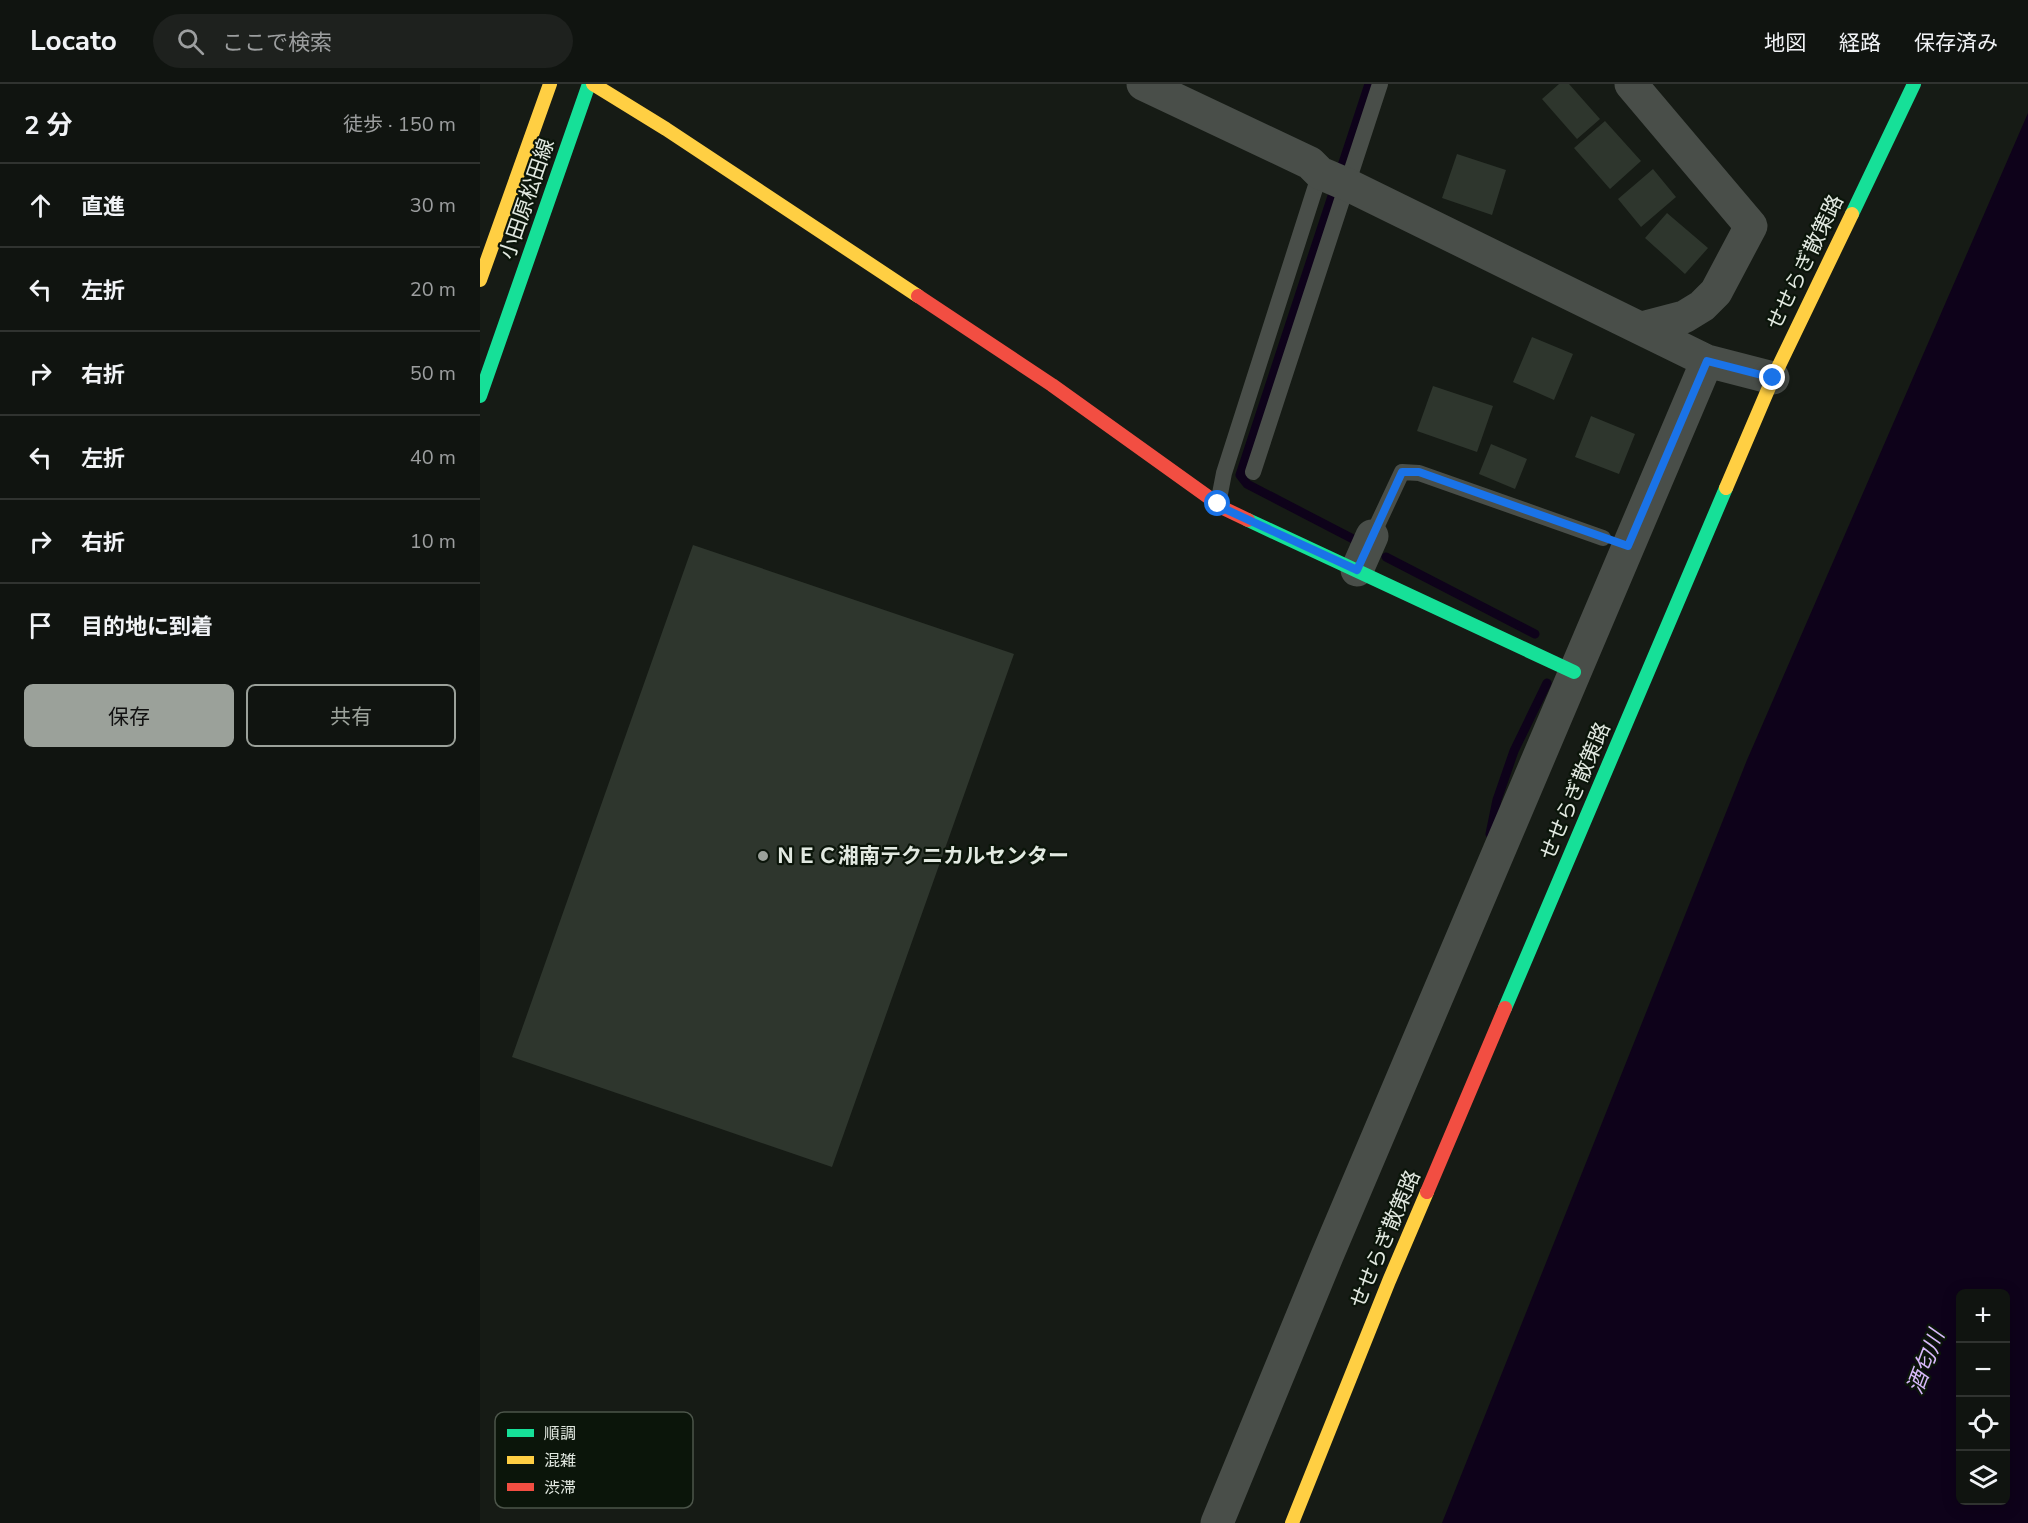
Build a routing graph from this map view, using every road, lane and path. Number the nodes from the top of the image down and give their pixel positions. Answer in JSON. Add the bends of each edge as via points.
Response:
{"nodes":[{"id":1,"x":550,"y":84,"type":"edge"},
{"id":2,"x":591,"y":84,"type":"edge"},
{"id":3,"x":1143,"y":84,"type":"edge"},
{"id":4,"x":1380,"y":84,"type":"edge"},
{"id":5,"x":1631,"y":84,"type":"edge"},
{"id":6,"x":1914,"y":84,"type":"edge"},
{"id":7,"x":1334,"y":179,"type":"junction"},
{"id":8,"x":480,"y":280,"type":"edge"},
{"id":9,"x":1642,"y":328,"type":"junction"},
{"id":10,"x":1707,"y":361,"type":"junction"},
{"id":11,"x":1773,"y":378,"type":"junction"},
{"id":12,"x":480,"y":396,"type":"edge"},
{"id":13,"x":1253,"y":472,"type":"dead end"},
{"id":14,"x":1218,"y":504,"type":"junction"},
{"id":15,"x":1372,"y":536,"type":"joint"},
{"id":16,"x":1615,"y":542,"type":"junction"},
{"id":17,"x":1357,"y":570,"type":"junction"},
{"id":18,"x":1574,"y":672,"type":"junction"},
{"id":19,"x":1217,"y":1523,"type":"edge"},
{"id":20,"x":1292,"y":1523,"type":"edge"}],
"edges":[{"from":1,"to":8,"type":"street","name":"小田原松田線"},
{"from":2,"to":12,"type":"street","name":"小田原松田線"},
{"from":2,"to":14,"type":"street","via":[[666,129],[1052,385]]},
{"from":3,"to":7,"type":"street","via":[[1310,163]]},
{"from":4,"to":7,"type":"lane"},
{"from":5,"to":9,"type":"street","via":[[1751,226],[1716,292],[1702,306],[1684,317]]},
{"from":6,"to":11,"type":"street","name":"せせらぎ散策路"},
{"from":7,"to":9,"type":"street"},
{"from":7,"to":13,"type":"lane"},
{"from":7,"to":14,"type":"lane","via":[[1224,473]]},
{"from":9,"to":10,"type":"street"},
{"from":10,"to":11,"type":"street"},
{"from":10,"to":16,"type":"street"},
{"from":11,"to":20,"type":"street","name":"せせらぎ散策路","via":[[1389,1281]]},
{"from":14,"to":17,"type":"street"},
{"from":15,"to":16,"type":"lane","via":[[1402,472],[1419,472]]},
{"from":15,"to":17,"type":"street"},
{"from":16,"to":18,"type":"street"},
{"from":17,"to":18,"type":"street"},
{"from":18,"to":19,"type":"street"}]}
